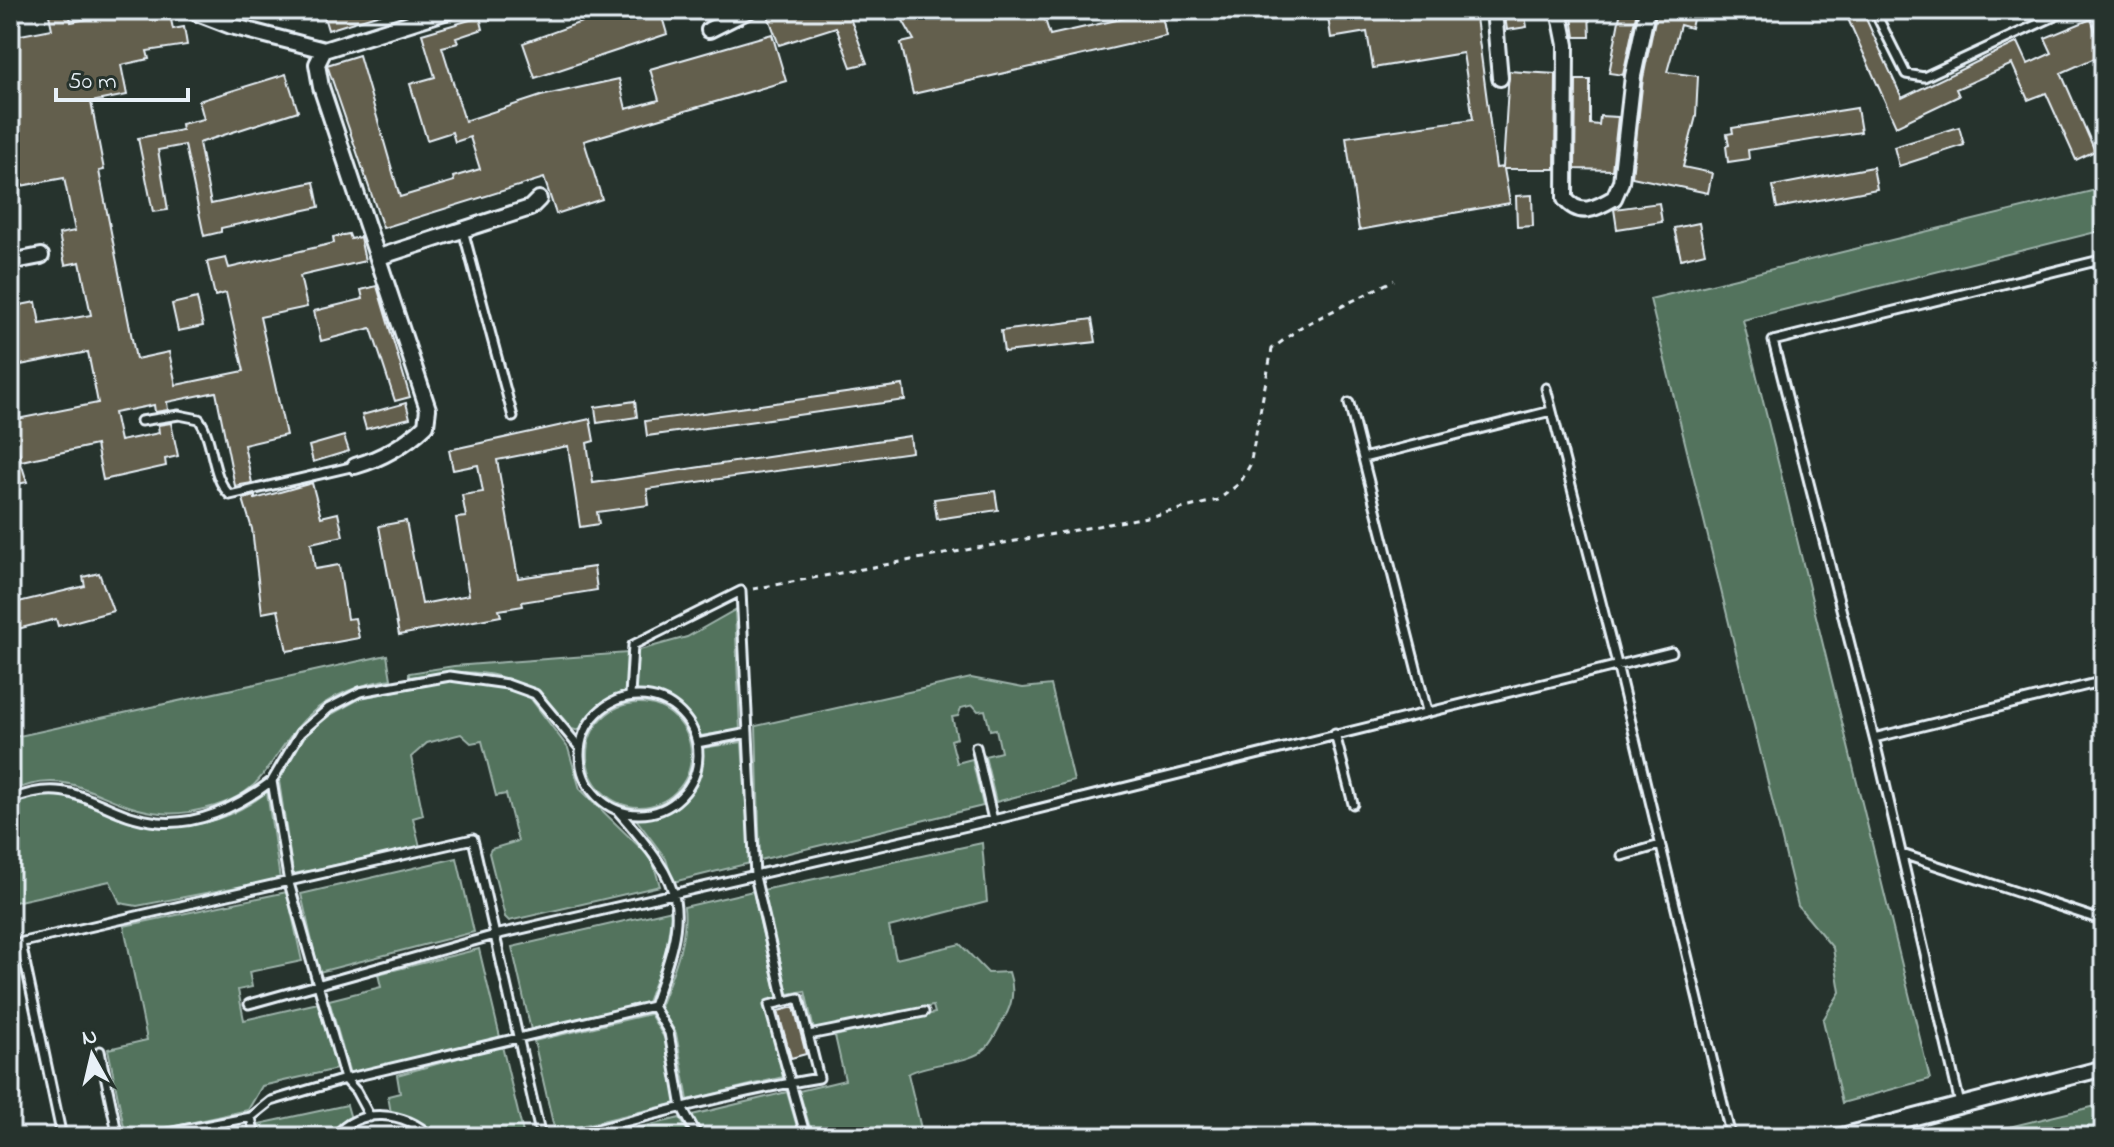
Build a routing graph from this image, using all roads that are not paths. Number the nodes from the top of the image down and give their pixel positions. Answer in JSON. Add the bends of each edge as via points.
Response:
{"nodes":[{"id":1,"x":451,"y":10,"type":"edge"},
{"id":2,"x":749,"y":10,"type":"edge"},
{"id":3,"x":1494,"y":10,"type":"edge"},
{"id":4,"x":1559,"y":10,"type":"edge"},
{"id":5,"x":1647,"y":10,"type":"edge"},
{"id":6,"x":1874,"y":10,"type":"edge"},
{"id":7,"x":2068,"y":10,"type":"edge"},
{"id":8,"x":192,"y":11,"type":"edge"},
{"id":9,"x":709,"y":30,"type":"dead end"},
{"id":10,"x":324,"y":50,"type":"junction"},
{"id":11,"x":1500,"y":78,"type":"dead end"},
{"id":12,"x":539,"y":199,"type":"dead end"},
{"id":13,"x":463,"y":230,"type":"junction"},
{"id":14,"x":41,"y":256,"type":"dead end"},
{"id":15,"x":379,"y":257,"type":"junction"},
{"id":16,"x":2102,"y":259,"type":"edge"},
{"id":17,"x":10,"y":262,"type":"edge"},
{"id":18,"x":2104,"y":280,"type":"edge"},
{"id":19,"x":1546,"y":388,"type":"dead end"},
{"id":20,"x":1349,"y":403,"type":"dead end"},
{"id":21,"x":1551,"y":411,"type":"junction"},
{"id":22,"x":513,"y":417,"type":"dead end"},
{"id":23,"x":141,"y":421,"type":"dead end"},
{"id":24,"x":1363,"y":458,"type":"junction"},
{"id":25,"x":355,"y":466,"type":"joint"},
{"id":26,"x":1672,"y":652,"type":"dead end"},
{"id":27,"x":1617,"y":664,"type":"junction"},
{"id":28,"x":2104,"y":681,"type":"edge"},
{"id":29,"x":630,"y":696,"type":"junction"},
{"id":30,"x":1427,"y":711,"type":"junction"},
{"id":31,"x":748,"y":733,"type":"junction"},
{"id":32,"x":1335,"y":734,"type":"junction"},
{"id":33,"x":1874,"y":738,"type":"junction"},
{"id":34,"x":697,"y":743,"type":"junction"},
{"id":35,"x":976,"y":747,"type":"dead end"},
{"id":36,"x":580,"y":748,"type":"junction"},
{"id":37,"x":272,"y":781,"type":"junction"},
{"id":38,"x":10,"y":800,"type":"edge"},
{"id":39,"x":1353,"y":804,"type":"dead end"},
{"id":40,"x":617,"y":810,"type":"junction"},
{"id":41,"x":993,"y":820,"type":"junction"},
{"id":42,"x":1660,"y":845,"type":"junction"},
{"id":43,"x":1902,"y":854,"type":"junction"},
{"id":44,"x":1622,"y":856,"type":"dead end"},
{"id":45,"x":755,"y":876,"type":"junction"},
{"id":46,"x":289,"y":883,"type":"junction"},
{"id":47,"x":676,"y":893,"type":"junction"},
{"id":48,"x":2104,"y":921,"type":"edge"},
{"id":49,"x":495,"y":935,"type":"junction"},
{"id":50,"x":21,"y":943,"type":"junction"},
{"id":51,"x":10,"y":945,"type":"edge"},
{"id":52,"x":319,"y":985,"type":"junction"},
{"id":53,"x":784,"y":1001,"type":"junction"},
{"id":54,"x":249,"y":1004,"type":"dead end"},
{"id":55,"x":653,"y":1006,"type":"junction"},
{"id":56,"x":924,"y":1012,"type":"dead end"},
{"id":57,"x":809,"y":1035,"type":"junction"},
{"id":58,"x":518,"y":1037,"type":"junction"},
{"id":59,"x":100,"y":1051,"type":"dead end"},
{"id":60,"x":2104,"y":1068,"type":"edge"},
{"id":61,"x":345,"y":1079,"type":"junction"},
{"id":62,"x":790,"y":1083,"type":"junction"},
{"id":63,"x":1960,"y":1104,"type":"junction"},
{"id":64,"x":682,"y":1108,"type":"junction"},
{"id":65,"x":251,"y":1117,"type":"junction"},
{"id":66,"x":370,"y":1117,"type":"junction"},
{"id":67,"x":62,"y":1137,"type":"edge"},
{"id":68,"x":118,"y":1137,"type":"edge"},
{"id":69,"x":147,"y":1137,"type":"edge"},
{"id":70,"x":255,"y":1137,"type":"edge"},
{"id":71,"x":335,"y":1137,"type":"edge"},
{"id":72,"x":431,"y":1137,"type":"edge"},
{"id":73,"x":541,"y":1137,"type":"edge"},
{"id":74,"x":566,"y":1137,"type":"edge"},
{"id":75,"x":698,"y":1137,"type":"edge"},
{"id":76,"x":806,"y":1137,"type":"edge"},
{"id":77,"x":1731,"y":1137,"type":"edge"},
{"id":78,"x":1838,"y":1137,"type":"edge"}],
"edges":[{"from":1,"to":10,"type":"street"},
{"from":2,"to":9,"type":"street"},
{"from":3,"to":11,"type":"street"},
{"from":4,"to":5,"type":"street","via":[[1566,45],[1565,199],[1573,209],[1585,211],[1614,198],[1621,182]]},
{"from":6,"to":7,"type":"lane","via":[[1906,74],[1924,77]]},
{"from":8,"to":10,"type":"street"},
{"from":10,"to":15,"type":"street","via":[[317,64],[321,87]]},
{"from":12,"to":13,"type":"street","via":[[530,208]]},
{"from":13,"to":15,"type":"street"},
{"from":13,"to":22,"type":"lane"},
{"from":14,"to":17,"type":"street"},
{"from":15,"to":25,"type":"street","via":[[428,409],[426,425],[413,437],[379,459]]},
{"from":16,"to":18,"type":"lane"},
{"from":16,"to":33,"type":"lane","via":[[1773,341]]},
{"from":19,"to":21,"type":"lane"},
{"from":20,"to":24,"type":"lane"},
{"from":21,"to":24,"type":"lane"},
{"from":21,"to":27,"type":"lane"},
{"from":23,"to":25,"type":"lane","via":[[179,415],[199,419],[208,431],[221,487],[230,495]]},
{"from":24,"to":30,"type":"lane"},
{"from":26,"to":27,"type":"lane"},
{"from":27,"to":30,"type":"lane"},
{"from":27,"to":42,"type":"lane"},
{"from":28,"to":33,"type":"lane"},
{"from":29,"to":31,"type":"lane","via":[[633,645],[741,591]]},
{"from":29,"to":34,"type":"lane","via":[[671,704],[687,719]]},
{"from":29,"to":36,"type":"lane","via":[[598,712],[585,729]]},
{"from":30,"to":32,"type":"lane"},
{"from":31,"to":34,"type":"lane"},
{"from":31,"to":45,"type":"lane"},
{"from":32,"to":39,"type":"lane"},
{"from":32,"to":41,"type":"lane"},
{"from":33,"to":43,"type":"lane"},
{"from":34,"to":40,"type":"lane","via":[[699,758],[690,786],[676,802],[648,813]]},
{"from":35,"to":41,"type":"lane"},
{"from":36,"to":37,"type":"lane","via":[[535,694],[450,676],[360,692],[329,708],[300,733]]},
{"from":36,"to":40,"type":"lane","via":[[580,768],[590,788]]},
{"from":37,"to":38,"type":"lane","via":[[247,800],[192,821],[157,822],[58,789]]},
{"from":37,"to":46,"type":"lane"},
{"from":40,"to":47,"type":"lane","via":[[660,861]]},
{"from":41,"to":45,"type":"lane"},
{"from":42,"to":44,"type":"lane"},
{"from":42,"to":77,"type":"lane"},
{"from":43,"to":48,"type":"lane"},
{"from":43,"to":63,"type":"lane"},
{"from":45,"to":47,"type":"lane"},
{"from":45,"to":53,"type":"lane"},
{"from":46,"to":49,"type":"lane","via":[[473,839]]},
{"from":46,"to":50,"type":"lane"},
{"from":46,"to":52,"type":"lane"},
{"from":47,"to":49,"type":"lane"},
{"from":47,"to":55,"type":"lane","via":[[679,919]]},
{"from":49,"to":52,"type":"lane"},
{"from":49,"to":58,"type":"lane"},
{"from":50,"to":51,"type":"lane"},
{"from":50,"to":67,"type":"lane"},
{"from":52,"to":54,"type":"lane"},
{"from":52,"to":61,"type":"lane"},
{"from":53,"to":57,"type":"lane","via":[[799,998]]},
{"from":53,"to":62,"type":"lane","via":[[769,1005]]},
{"from":55,"to":58,"type":"lane"},
{"from":55,"to":64,"type":"lane","via":[[669,1033]]},
{"from":56,"to":57,"type":"lane"},
{"from":57,"to":62,"type":"lane","via":[[819,1078]]},
{"from":58,"to":61,"type":"lane"},
{"from":58,"to":73,"type":"lane"},
{"from":59,"to":68,"type":"lane"},
{"from":60,"to":63,"type":"street"},
{"from":61,"to":65,"type":"lane","via":[[271,1101]]},
{"from":61,"to":66,"type":"lane"},
{"from":62,"to":64,"type":"lane"},
{"from":62,"to":76,"type":"lane"},
{"from":63,"to":78,"type":"street"},
{"from":64,"to":74,"type":"lane"},
{"from":64,"to":75,"type":"lane"},
{"from":65,"to":69,"type":"lane"},
{"from":65,"to":70,"type":"lane"},
{"from":66,"to":71,"type":"lane"},
{"from":66,"to":72,"type":"lane","via":[[402,1118]]}]}
